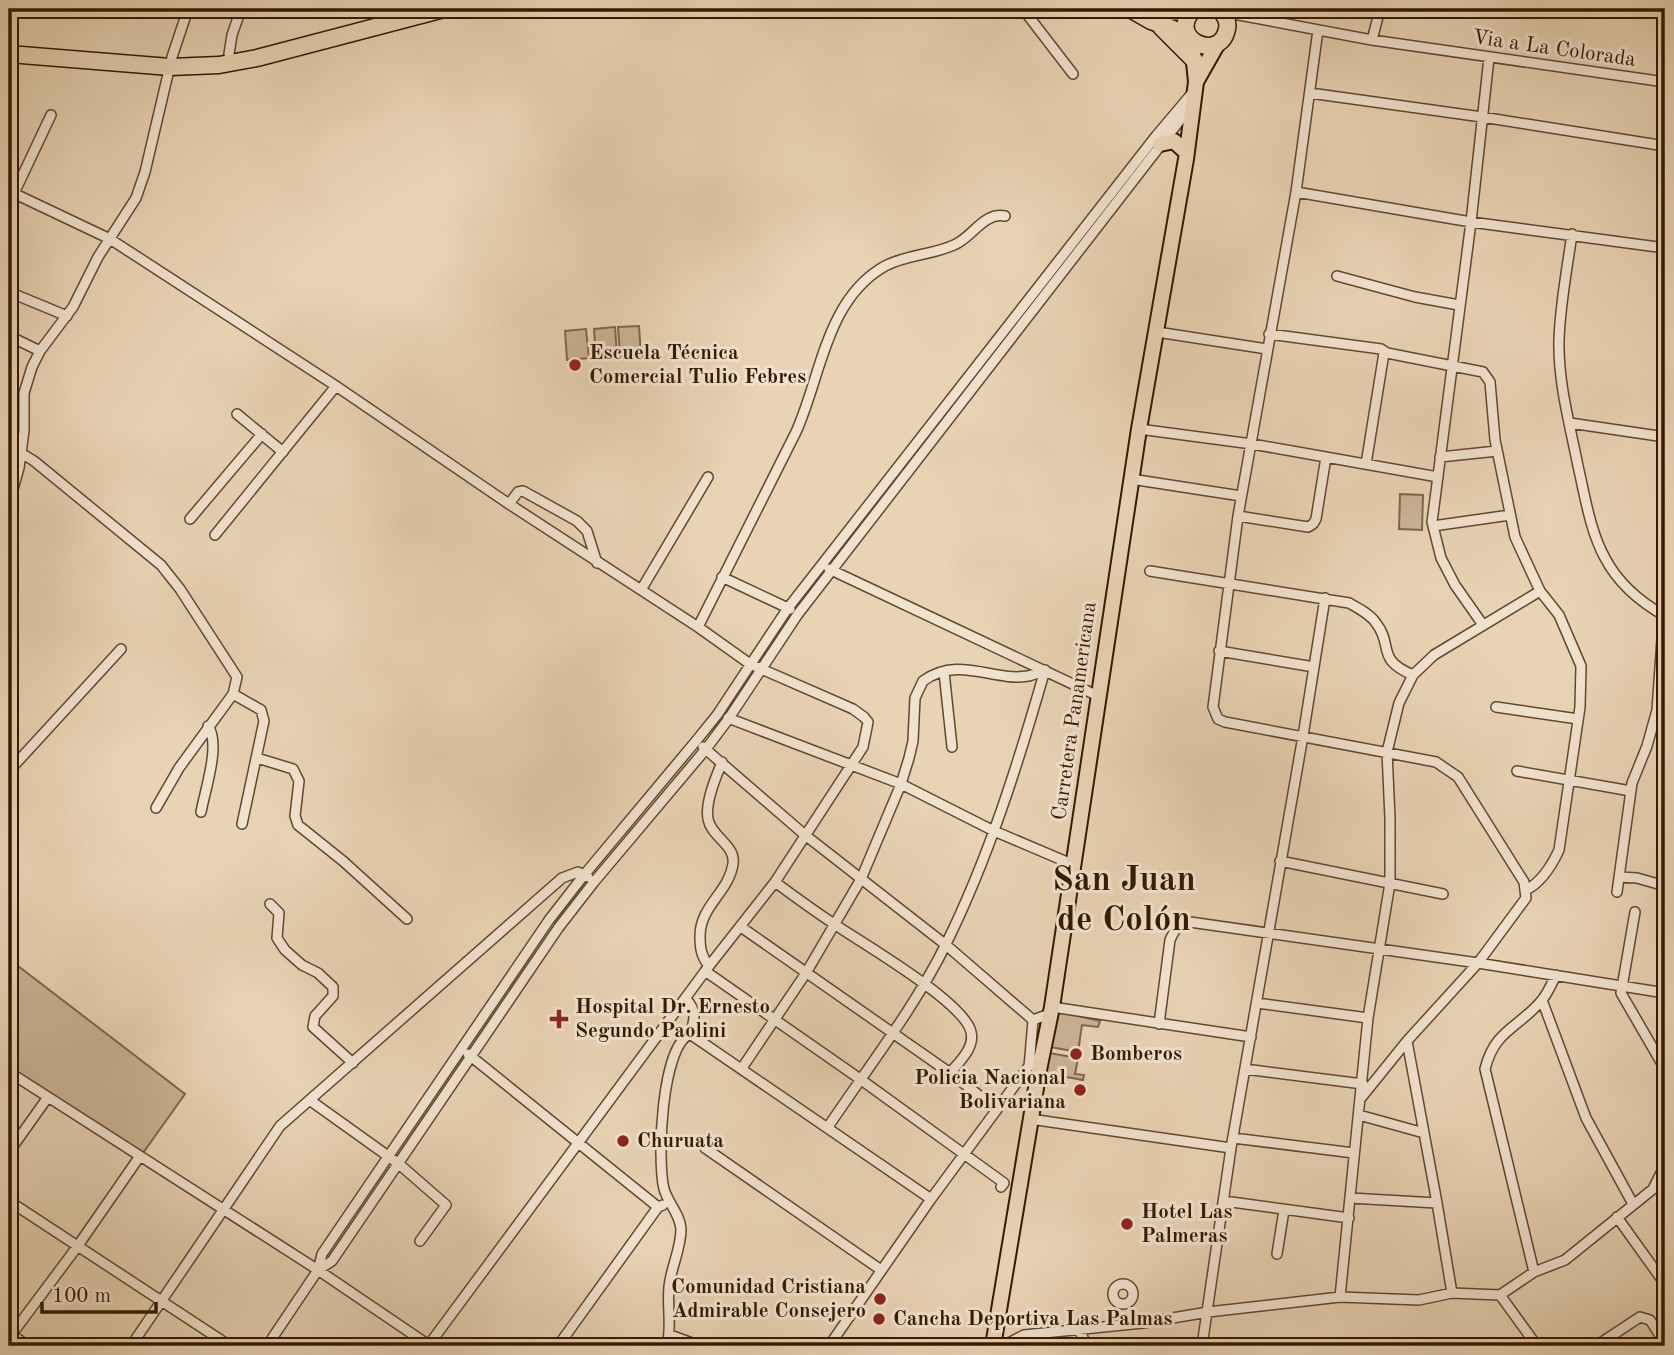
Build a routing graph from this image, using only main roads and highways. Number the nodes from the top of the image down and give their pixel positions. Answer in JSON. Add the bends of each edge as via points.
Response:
{"nodes":[{"id":1,"x":406,"y":9,"type":"edge"},
{"id":2,"x":444,"y":9,"type":"edge"},
{"id":3,"x":1130,"y":9,"type":"edge"},
{"id":4,"x":1193,"y":10,"type":"edge"},
{"id":5,"x":1221,"y":10,"type":"edge"},
{"id":6,"x":1153,"y":16,"type":"edge"},
{"id":7,"x":1189,"y":36,"type":"junction"},
{"id":8,"x":1222,"y":37,"type":"junction"},
{"id":9,"x":9,"y":43,"type":"edge"},
{"id":10,"x":9,"y":54,"type":"edge"},
{"id":11,"x":1195,"y":61,"type":"junction"},
{"id":12,"x":171,"y":62,"type":"junction"},
{"id":13,"x":1195,"y":92,"type":"junction"},
{"id":14,"x":1160,"y":144,"type":"road end"},
{"id":15,"x":1186,"y":152,"type":"junction"},
{"id":16,"x":993,"y":1346,"type":"edge"}],
"edges":[{"from":1,"to":12,"type":"highway","via":[[229,54]]},
{"from":2,"to":12,"type":"highway","via":[[257,58],[219,65]]},
{"from":3,"to":6,"type":"highway"},
{"from":4,"to":6,"type":"highway"},
{"from":4,"to":7,"type":"highway","via":[[1185,24]]},
{"from":5,"to":8,"type":"highway","via":[[1227,21]]},
{"from":6,"to":7,"type":"highway"},
{"from":6,"to":11,"type":"highway"},
{"from":7,"to":8,"type":"highway","via":[[1203,46]]},
{"from":7,"to":11,"type":"main road","name":"Carretera Panamericana"},
{"from":8,"to":13,"type":"main road","name":"Carretera Panamericana","via":[[1204,64]]},
{"from":9,"to":12,"type":"highway"},
{"from":10,"to":12,"type":"highway"},
{"from":11,"to":13,"type":"main road","name":"Carretera Panamericana"},
{"from":13,"to":15,"type":"main road","name":"Carretera Panamericana"},
{"from":14,"to":15,"type":"main road","via":[[1174,141]]},
{"from":15,"to":16,"type":"main road","name":"Carretera Panamericana","via":[[1131,479],[1051,1012]]}]}
